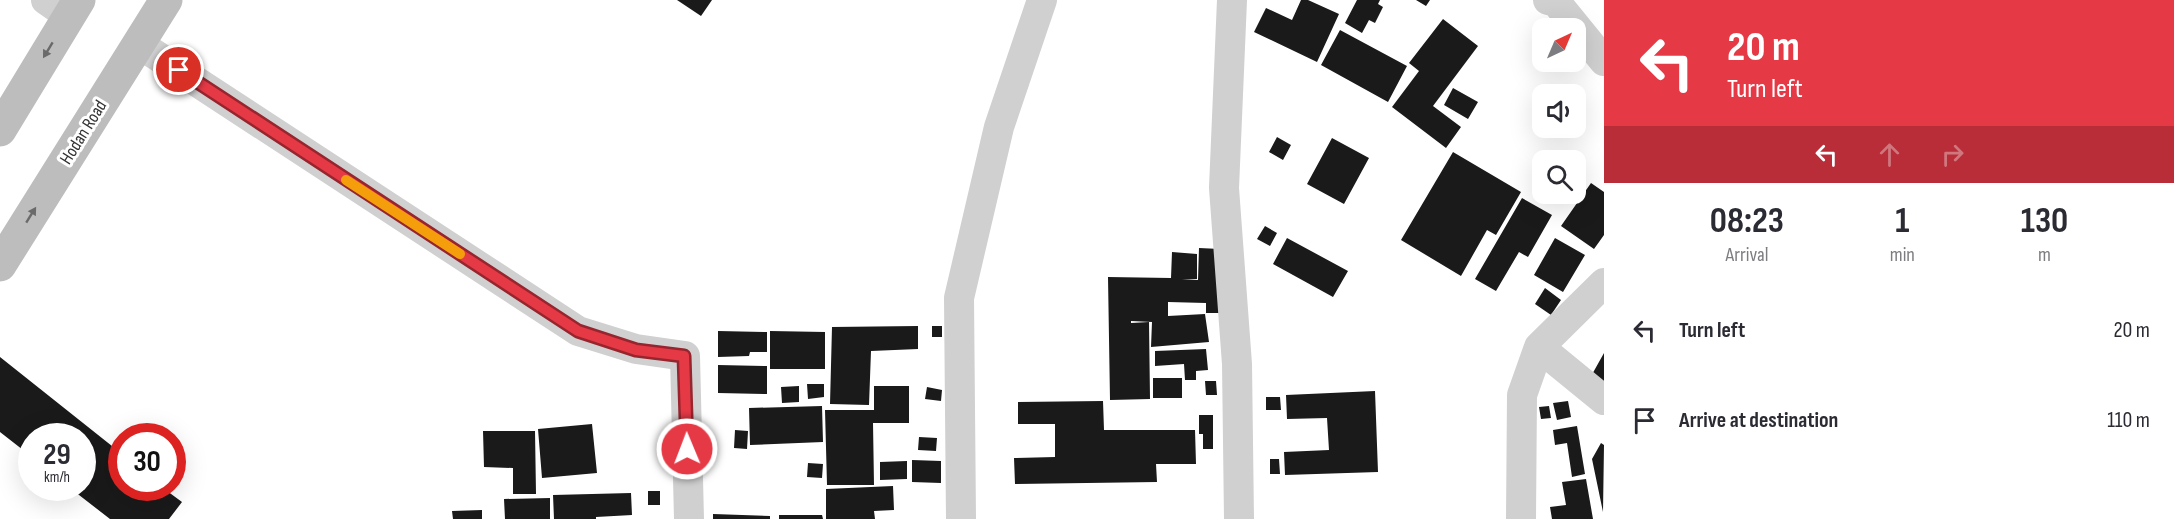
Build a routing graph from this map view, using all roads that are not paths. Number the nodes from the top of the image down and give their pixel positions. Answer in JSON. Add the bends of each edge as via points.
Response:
{"nodes":[{"id":1,"x":166,"y":0,"type":"edge"},
{"id":2,"x":1042,"y":0,"type":"edge"},
{"id":3,"x":1232,"y":0,"type":"edge"},
{"id":4,"x":1548,"y":0,"type":"edge"},
{"id":5,"x":65,"y":5,"type":"edge"},
{"id":6,"x":139,"y":44,"type":"junction"},
{"id":7,"x":1604,"y":61,"type":"edge"},
{"id":8,"x":0,"y":130,"type":"edge"},
{"id":9,"x":0,"y":265,"type":"edge"},
{"id":10,"x":1604,"y":283,"type":"edge"},
{"id":11,"x":1539,"y":347,"type":"junction"},
{"id":12,"x":1604,"y":400,"type":"edge"},
{"id":13,"x":689,"y":519,"type":"edge"},
{"id":14,"x":961,"y":519,"type":"edge"},
{"id":15,"x":1239,"y":519,"type":"edge"},
{"id":16,"x":1521,"y":519,"type":"edge"}],
"edges":[{"from":1,"to":6,"type":"main road","name":"Hodan Road"},
{"from":2,"to":14,"type":"street","via":[[999,127],[959,298]]},
{"from":3,"to":15,"type":"street","via":[[1224,188],[1237,364]]},
{"from":4,"to":7,"type":"street","via":[[1556,2]]},
{"from":5,"to":8,"type":"main road","one_way":true},
{"from":9,"to":6,"type":"main road","name":"Hodan Road","one_way":true},
{"from":6,"to":13,"type":"street","via":[[578,331],[636,350],[684,356]]},
{"from":10,"to":11,"type":"street"},
{"from":11,"to":12,"type":"street"},
{"from":11,"to":16,"type":"street","via":[[1522,395]]}]}
